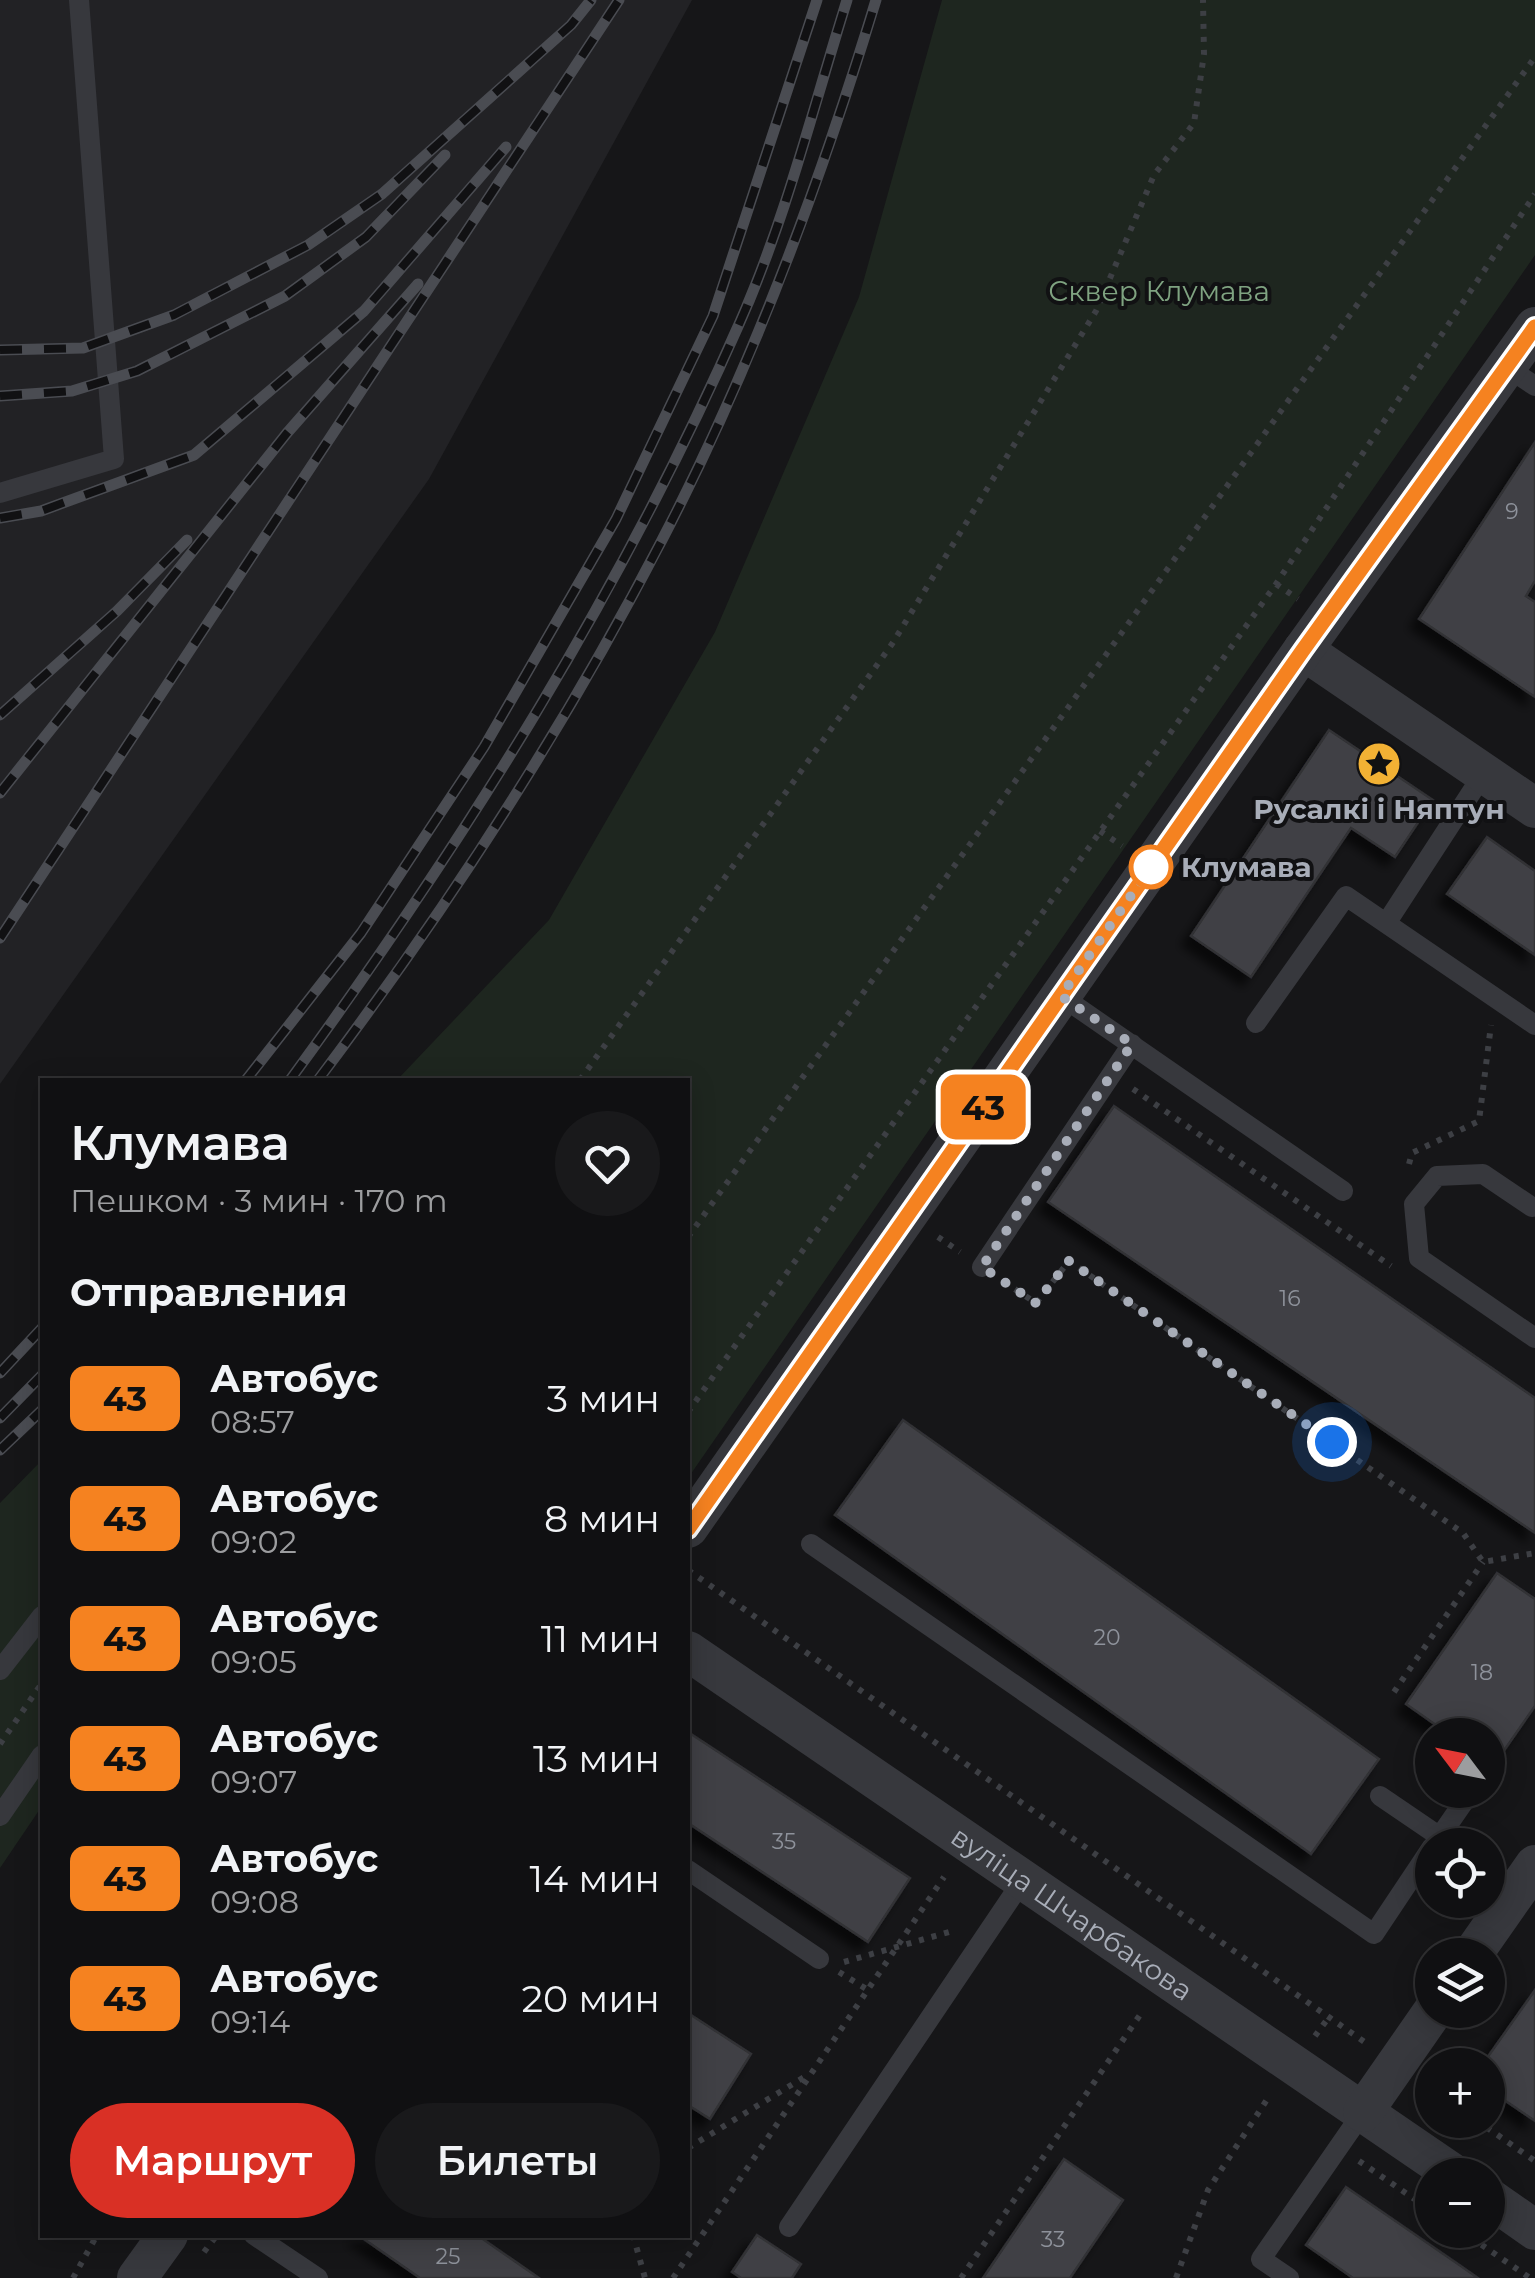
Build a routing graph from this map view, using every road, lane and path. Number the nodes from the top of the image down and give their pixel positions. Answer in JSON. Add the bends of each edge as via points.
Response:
{"nodes":[{"id":1,"x":79,"y":0,"type":"edge"},
{"id":2,"x":1203,"y":0,"type":"edge"},
{"id":3,"x":1535,"y":57,"type":"edge"},
{"id":4,"x":1535,"y":194,"type":"edge"},
{"id":5,"x":1535,"y":328,"type":"edge"},
{"id":6,"x":1522,"y":377,"type":"edge"},
{"id":7,"x":0,"y":493,"type":"edge"},
{"id":8,"x":1303,"y":650,"type":"junction"},
{"id":9,"x":1484,"y":773,"type":"junction"},
{"id":10,"x":1535,"y":808,"type":"edge"},
{"id":11,"x":1387,"y":922,"type":"junction"},
{"id":12,"x":1061,"y":996,"type":"junction"},
{"id":13,"x":1495,"y":996,"type":"junction"},
{"id":14,"x":1256,"y":1023,"type":"dead end"},
{"id":15,"x":1535,"y":1025,"type":"edge"},
{"id":16,"x":1132,"y":1044,"type":"junction"},
{"id":17,"x":1111,"y":1073,"type":"junction"},
{"id":18,"x":581,"y":1078,"type":"edge"},
{"id":19,"x":1407,"y":1169,"type":"dead end"},
{"id":20,"x":1343,"y":1191,"type":"dead end"},
{"id":21,"x":1532,"y":1207,"type":"dead end"},
{"id":22,"x":925,"y":1229,"type":"dead end"},
{"id":23,"x":690,"y":1234,"type":"edge"},
{"id":24,"x":1388,"y":1247,"type":"dead end"},
{"id":25,"x":1386,"y":1262,"type":"junction"},
{"id":26,"x":982,"y":1267,"type":"junction"},
{"id":27,"x":1400,"y":1272,"type":"dead end"},
{"id":28,"x":1535,"y":1338,"type":"edge"},
{"id":29,"x":690,"y":1409,"type":"edge"},
{"id":30,"x":690,"y":1525,"type":"edge"},
{"id":31,"x":811,"y":1544,"type":"dead end"},
{"id":32,"x":1535,"y":1554,"type":"edge"},
{"id":33,"x":1483,"y":1562,"type":"junction"},
{"id":34,"x":690,"y":1571,"type":"edge"},
{"id":35,"x":40,"y":1619,"type":"edge"},
{"id":36,"x":690,"y":1651,"type":"edge"},
{"id":37,"x":0,"y":1670,"type":"edge"},
{"id":38,"x":40,"y":1685,"type":"edge"},
{"id":39,"x":1394,"y":1692,"type":"dead end"},
{"id":40,"x":0,"y":1744,"type":"edge"},
{"id":41,"x":40,"y":1758,"type":"edge"},
{"id":42,"x":1380,"y":1796,"type":"dead end"},
{"id":43,"x":0,"y":1816,"type":"edge"},
{"id":44,"x":1421,"y":1828,"type":"edge"},
{"id":45,"x":690,"y":1871,"type":"edge"},
{"id":46,"x":1513,"y":1875,"type":"edge"},
{"id":47,"x":944,"y":1877,"type":"dead end"},
{"id":48,"x":1415,"y":1877,"type":"edge"},
{"id":49,"x":1023,"y":1880,"type":"junction"},
{"id":50,"x":1000,"y":1915,"type":"junction"},
{"id":51,"x":1481,"y":1938,"type":"edge"},
{"id":52,"x":895,"y":1951,"type":"junction"},
{"id":53,"x":823,"y":1962,"type":"joint"},
{"id":54,"x":1142,"y":2012,"type":"dead end"},
{"id":55,"x":1421,"y":2028,"type":"edge"},
{"id":56,"x":1396,"y":2064,"type":"junction"},
{"id":57,"x":812,"y":2073,"type":"junction"},
{"id":58,"x":1268,"y":2098,"type":"dead end"},
{"id":59,"x":1363,"y":2112,"type":"junction"},
{"id":60,"x":1502,"y":2138,"type":"edge"},
{"id":61,"x":690,"y":2147,"type":"edge"},
{"id":62,"x":1430,"y":2158,"type":"edge"},
{"id":63,"x":1535,"y":2161,"type":"edge"},
{"id":64,"x":1505,"y":2210,"type":"edge"},
{"id":65,"x":789,"y":2227,"type":"dead end"},
{"id":66,"x":1535,"y":2230,"type":"edge"},
{"id":67,"x":95,"y":2238,"type":"edge"},
{"id":68,"x":166,"y":2238,"type":"edge"},
{"id":69,"x":258,"y":2238,"type":"edge"},
{"id":70,"x":634,"y":2238,"type":"edge"},
{"id":71,"x":1486,"y":2248,"type":"edge"},
{"id":72,"x":73,"y":2278,"type":"edge"},
{"id":73,"x":138,"y":2278,"type":"edge"},
{"id":74,"x":318,"y":2278,"type":"edge"},
{"id":75,"x":644,"y":2278,"type":"edge"},
{"id":76,"x":673,"y":2278,"type":"edge"},
{"id":77,"x":961,"y":2278,"type":"edge"},
{"id":78,"x":1176,"y":2278,"type":"edge"},
{"id":79,"x":1289,"y":2278,"type":"edge"},
{"id":80,"x":1530,"y":2278,"type":"edge"}],
"edges":[{"from":1,"to":7,"type":"lane","via":[[114,460]]},
{"from":2,"to":18,"type":"path","via":[[1194,123],[1154,175],[1096,312],[892,644]]},
{"from":3,"to":23,"type":"path"},
{"from":4,"to":29,"type":"path","via":[[1276,584]]},
{"from":5,"to":6,"type":"street"},
{"from":6,"to":8,"type":"street"},
{"from":8,"to":9,"type":"street"},
{"from":8,"to":12,"type":"street"},
{"from":9,"to":10,"type":"street"},
{"from":9,"to":11,"type":"lane"},
{"from":11,"to":13,"type":"lane"},
{"from":11,"to":14,"type":"lane","via":[[1346,896]]},
{"from":12,"to":16,"type":"lane"},
{"from":12,"to":30,"type":"street"},
{"from":13,"to":15,"type":"lane"},
{"from":13,"to":19,"type":"path","via":[[1479,1121],[1412,1153]]},
{"from":16,"to":17,"type":"lane"},
{"from":16,"to":20,"type":"lane"},
{"from":17,"to":25,"type":"path"},
{"from":17,"to":26,"type":"lane"},
{"from":21,"to":28,"type":"lane","via":[[1483,1174],[1437,1176],[1414,1204],[1419,1258]]},
{"from":22,"to":26,"type":"path"},
{"from":24,"to":25,"type":"path"},
{"from":25,"to":27,"type":"path"},
{"from":26,"to":33,"type":"path","via":[[1036,1303],[1069,1261],[1463,1532]]},
{"from":31,"to":48,"type":"lane","via":[[1374,1934]]},
{"from":32,"to":33,"type":"path"},
{"from":33,"to":39,"type":"path"},
{"from":34,"to":56,"type":"path"},
{"from":35,"to":37,"type":"lane"},
{"from":36,"to":49,"type":"street","name":"вуліца Шчарбакова"},
{"from":38,"to":40,"type":"path"},
{"from":41,"to":43,"type":"lane"},
{"from":42,"to":44,"type":"lane"},
{"from":45,"to":53,"type":"lane"},
{"from":46,"to":51,"type":"street"},
{"from":47,"to":52,"type":"path"},
{"from":49,"to":50,"type":"lane"},
{"from":49,"to":59,"type":"street","name":"вуліца Шчарбакова"},
{"from":50,"to":52,"type":"path"},
{"from":50,"to":65,"type":"lane"},
{"from":52,"to":53,"type":"path"},
{"from":52,"to":57,"type":"path"},
{"from":54,"to":77,"type":"path"},
{"from":55,"to":56,"type":"street"},
{"from":56,"to":59,"type":"street"},
{"from":57,"to":61,"type":"path"},
{"from":57,"to":76,"type":"path"},
{"from":58,"to":78,"type":"path","via":[[1208,2190]]},
{"from":59,"to":62,"type":"street","name":"вуліца Шчарбакова"},
{"from":59,"to":79,"type":"lane","via":[[1261,2259]]},
{"from":60,"to":63,"type":"path"},
{"from":64,"to":66,"type":"street"},
{"from":67,"to":72,"type":"path"},
{"from":68,"to":73,"type":"street"},
{"from":69,"to":74,"type":"lane"},
{"from":70,"to":75,"type":"path"},
{"from":71,"to":80,"type":"path"}]}
